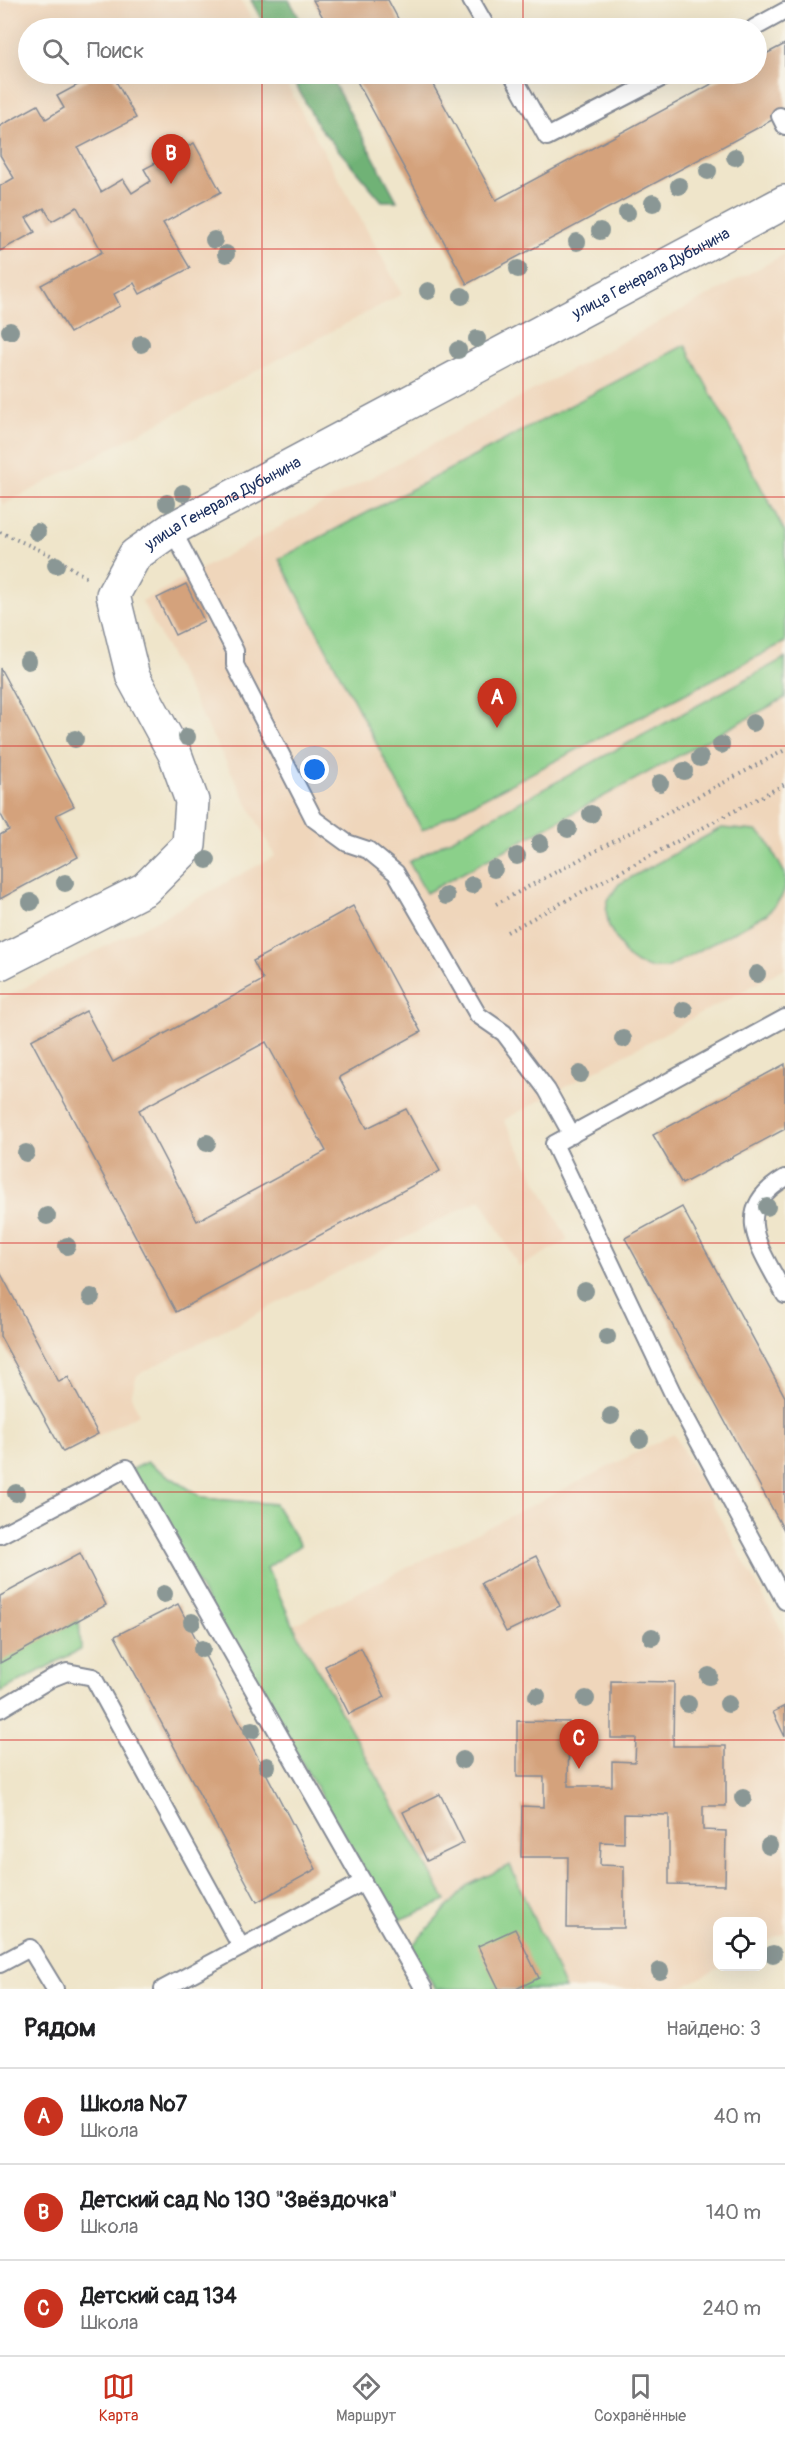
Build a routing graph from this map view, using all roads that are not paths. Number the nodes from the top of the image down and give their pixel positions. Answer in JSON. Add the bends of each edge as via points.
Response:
{"nodes":[{"id":1,"x":471,"y":0,"type":"edge"},
{"id":2,"x":785,"y":11,"type":"edge"},
{"id":3,"x":481,"y":18,"type":"edge"},
{"id":4,"x":767,"y":21,"type":"edge"},
{"id":5,"x":518,"y":84,"type":"edge"},
{"id":6,"x":650,"y":84,"type":"edge"},
{"id":7,"x":785,"y":203,"type":"edge"},
{"id":8,"x":172,"y":529,"type":"junction"},
{"id":9,"x":0,"y":963,"type":"edge"},
{"id":10,"x":785,"y":1018,"type":"edge"},
{"id":11,"x":572,"y":1134,"type":"junction"},
{"id":12,"x":785,"y":1178,"type":"edge"},
{"id":13,"x":785,"y":1295,"type":"edge"},
{"id":14,"x":0,"y":1535,"type":"edge"},
{"id":15,"x":785,"y":1601,"type":"edge"},
{"id":16,"x":0,"y":1708,"type":"edge"},
{"id":17,"x":363,"y":1882,"type":"junction"},
{"id":18,"x":241,"y":1947,"type":"junction"},
{"id":19,"x":0,"y":1964,"type":"edge"},
{"id":20,"x":55,"y":1989,"type":"edge"},
{"id":21,"x":163,"y":1989,"type":"edge"},
{"id":22,"x":424,"y":1989,"type":"edge"}],
"edges":[{"from":1,"to":3,"type":"lane"},
{"from":2,"to":4,"type":"lane"},
{"from":5,"to":6,"type":"lane","via":[[547,137]]},
{"from":7,"to":8,"type":"street","name":"улица Генерала Дубынина"},
{"from":8,"to":9,"type":"street","name":"улица Генерала Дубынина","via":[[135,555],[113,595],[133,677],[175,754],[192,801],[189,845],[145,889]]},
{"from":8,"to":11,"type":"lane","via":[[235,651],[235,665],[314,819],[347,843],[368,850],[396,873],[478,1015],[504,1034],[548,1090]]},
{"from":10,"to":11,"type":"lane"},
{"from":11,"to":15,"type":"lane","via":[[554,1144],[674,1396]]},
{"from":12,"to":13,"type":"lane","via":[[766,1189],[753,1211],[757,1240]]},
{"from":14,"to":17,"type":"lane","via":[[127,1468]]},
{"from":16,"to":18,"type":"lane","via":[[67,1672],[93,1677]]},
{"from":17,"to":18,"type":"lane"},
{"from":17,"to":22,"type":"lane"},
{"from":18,"to":21,"type":"lane"},
{"from":19,"to":20,"type":"lane","via":[[30,1948]]}]}
